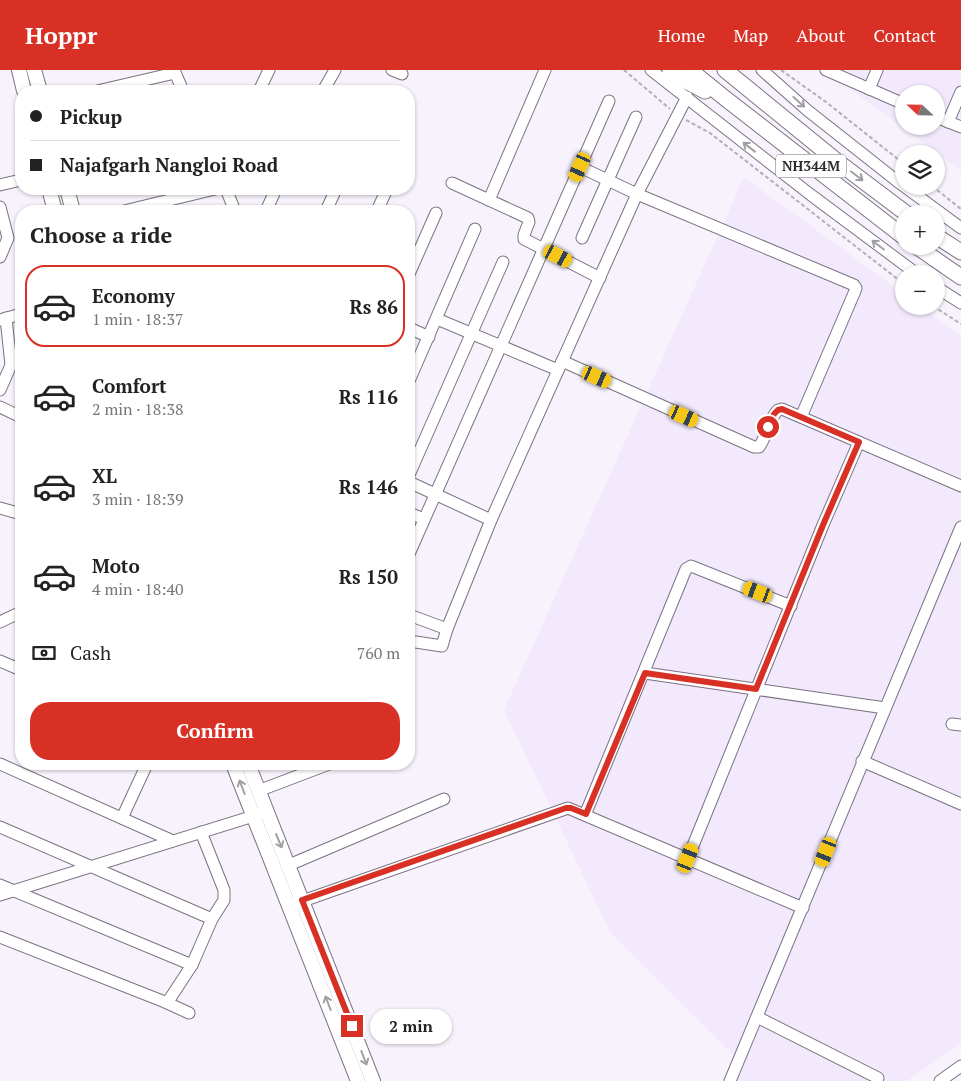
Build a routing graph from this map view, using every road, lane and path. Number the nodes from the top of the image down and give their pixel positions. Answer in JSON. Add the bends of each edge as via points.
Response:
{"nodes":[{"id":1,"x":19,"y":70,"type":"edge"},
{"id":2,"x":34,"y":70,"type":"edge"},
{"id":3,"x":270,"y":70,"type":"edge"},
{"id":4,"x":335,"y":70,"type":"edge"},
{"id":5,"x":545,"y":70,"type":"edge"},
{"id":6,"x":624,"y":70,"type":"edge"},
{"id":7,"x":651,"y":70,"type":"edge"},
{"id":8,"x":670,"y":70,"type":"edge"},
{"id":9,"x":690,"y":70,"type":"edge"},
{"id":10,"x":725,"y":70,"type":"edge"},
{"id":11,"x":762,"y":70,"type":"edge"},
{"id":12,"x":781,"y":70,"type":"edge"},
{"id":13,"x":826,"y":70,"type":"edge"},
{"id":14,"x":877,"y":70,"type":"edge"},
{"id":15,"x":174,"y":71,"type":"edge"},
{"id":16,"x":733,"y":75,"type":"edge"},
{"id":17,"x":23,"y":85,"type":"edge"},
{"id":18,"x":38,"y":85,"type":"edge"},
{"id":19,"x":121,"y":85,"type":"edge"},
{"id":20,"x":180,"y":85,"type":"edge"},
{"id":21,"x":263,"y":85,"type":"edge"},
{"id":22,"x":326,"y":85,"type":"edge"},
{"id":23,"x":869,"y":89,"type":"junction"},
{"id":24,"x":961,"y":92,"type":"edge"},
{"id":25,"x":719,"y":94,"type":"junction"},
{"id":26,"x":688,"y":97,"type":"junction"},
{"id":27,"x":895,"y":100,"type":"edge"},
{"id":28,"x":609,"y":101,"type":"dead end"},
{"id":29,"x":678,"y":115,"type":"junction"},
{"id":30,"x":636,"y":117,"type":"dead end"},
{"id":31,"x":945,"y":121,"type":"edge"},
{"id":32,"x":948,"y":122,"type":"junction"},
{"id":33,"x":961,"y":127,"type":"edge"},
{"id":34,"x":895,"y":157,"type":"edge"},
{"id":35,"x":580,"y":167,"type":"junction"},
{"id":36,"x":608,"y":180,"type":"junction"},
{"id":37,"x":15,"y":181,"type":"edge"},
{"id":38,"x":452,"y":183,"type":"dead end"},
{"id":39,"x":0,"y":185,"type":"edge"},
{"id":40,"x":637,"y":194,"type":"junction"},
{"id":41,"x":190,"y":195,"type":"edge"},
{"id":42,"x":943,"y":195,"type":"edge"},
{"id":43,"x":489,"y":200,"type":"junction"},
{"id":44,"x":149,"y":205,"type":"edge"},
{"id":45,"x":895,"y":205,"type":"edge"},
{"id":46,"x":0,"y":208,"type":"edge"},
{"id":47,"x":961,"y":209,"type":"edge"},
{"id":48,"x":436,"y":213,"type":"dead end"},
{"id":49,"x":961,"y":228,"type":"edge"},
{"id":50,"x":475,"y":229,"type":"dead end"},
{"id":51,"x":895,"y":230,"type":"edge"},
{"id":52,"x":4,"y":236,"type":"edge"},
{"id":53,"x":582,"y":238,"type":"dead end"},
{"id":54,"x":945,"y":242,"type":"edge"},
{"id":55,"x":544,"y":249,"type":"junction"},
{"id":56,"x":961,"y":252,"type":"edge"},
{"id":57,"x":929,"y":255,"type":"edge"},
{"id":58,"x":0,"y":257,"type":"edge"},
{"id":59,"x":415,"y":260,"type":"edge"},
{"id":60,"x":503,"y":262,"type":"dead end"},
{"id":61,"x":906,"y":265,"type":"edge"},
{"id":62,"x":895,"y":277,"type":"edge"},
{"id":63,"x":600,"y":278,"type":"junction"},
{"id":64,"x":961,"y":278,"type":"edge"},
{"id":65,"x":945,"y":292,"type":"edge"},
{"id":66,"x":961,"y":303,"type":"edge"},
{"id":67,"x":945,"y":314,"type":"edge"},
{"id":68,"x":3,"y":319,"type":"edge"},
{"id":69,"x":437,"y":319,"type":"junction"},
{"id":70,"x":961,"y":324,"type":"edge"},
{"id":71,"x":415,"y":331,"type":"edge"},
{"id":72,"x":471,"y":334,"type":"junction"},
{"id":73,"x":429,"y":337,"type":"junction"},
{"id":74,"x":501,"y":346,"type":"junction"},
{"id":75,"x":15,"y":360,"type":"edge"},
{"id":76,"x":15,"y":364,"type":"edge"},
{"id":77,"x":560,"y":366,"type":"junction"},
{"id":78,"x":415,"y":368,"type":"edge"},
{"id":79,"x":0,"y":390,"type":"edge"},
{"id":80,"x":0,"y":407,"type":"edge"},
{"id":81,"x":15,"y":414,"type":"edge"},
{"id":82,"x":801,"y":417,"type":"junction"},
{"id":83,"x":859,"y":442,"type":"junction"},
{"id":84,"x":415,"y":462,"type":"edge"},
{"id":85,"x":415,"y":485,"type":"edge"},
{"id":86,"x":961,"y":486,"type":"edge"},
{"id":87,"x":436,"y":495,"type":"junction"},
{"id":88,"x":0,"y":508,"type":"edge"},
{"id":89,"x":15,"y":512,"type":"edge"},
{"id":90,"x":415,"y":516,"type":"edge"},
{"id":91,"x":424,"y":520,"type":"junction"},
{"id":92,"x":491,"y":520,"type":"junction"},
{"id":93,"x":961,"y":527,"type":"edge"},
{"id":94,"x":415,"y":540,"type":"edge"},
{"id":95,"x":791,"y":606,"type":"junction"},
{"id":96,"x":15,"y":615,"type":"edge"},
{"id":97,"x":415,"y":617,"type":"edge"},
{"id":98,"x":0,"y":622,"type":"edge"},
{"id":99,"x":447,"y":629,"type":"junction"},
{"id":100,"x":415,"y":642,"type":"edge"},
{"id":101,"x":0,"y":661,"type":"edge"},
{"id":102,"x":15,"y":667,"type":"edge"},
{"id":103,"x":645,"y":673,"type":"junction"},
{"id":104,"x":756,"y":689,"type":"junction"},
{"id":105,"x":885,"y":708,"type":"junction"},
{"id":106,"x":862,"y":761,"type":"junction"},
{"id":107,"x":0,"y":764,"type":"edge"},
{"id":108,"x":144,"y":770,"type":"edge"},
{"id":109,"x":235,"y":770,"type":"edge"},
{"id":110,"x":250,"y":770,"type":"edge"},
{"id":111,"x":313,"y":770,"type":"edge"},
{"id":112,"x":258,"y":791,"type":"junction"},
{"id":113,"x":444,"y":799,"type":"dead end"},
{"id":114,"x":961,"y":804,"type":"edge"},
{"id":115,"x":266,"y":812,"type":"junction"},
{"id":116,"x":586,"y":814,"type":"junction"},
{"id":117,"x":253,"y":817,"type":"junction"},
{"id":118,"x":122,"y":818,"type":"junction"},
{"id":119,"x":0,"y":827,"type":"edge"},
{"id":120,"x":201,"y":832,"type":"junction"},
{"id":121,"x":173,"y":841,"type":"junction"},
{"id":122,"x":688,"y":858,"type":"junction"},
{"id":123,"x":289,"y":865,"type":"junction"},
{"id":124,"x":92,"y":866,"type":"junction"},
{"id":125,"x":0,"y":885,"type":"edge"},
{"id":126,"x":13,"y":891,"type":"junction"},
{"id":127,"x":0,"y":895,"type":"edge"},
{"id":128,"x":296,"y":903,"type":"junction"},
{"id":129,"x":804,"y":908,"type":"junction"},
{"id":130,"x":212,"y":919,"type":"junction"},
{"id":131,"x":0,"y":937,"type":"edge"},
{"id":132,"x":192,"y":965,"type":"junction"},
{"id":133,"x":165,"y":1002,"type":"junction"},
{"id":134,"x":189,"y":1013,"type":"dead end"},
{"id":135,"x":757,"y":1017,"type":"junction"},
{"id":136,"x":961,"y":1066,"type":"edge"},
{"id":137,"x":878,"y":1078,"type":"dead end"},
{"id":138,"x":733,"y":1079,"type":"edge"},
{"id":139,"x":358,"y":1081,"type":"edge"},
{"id":140,"x":373,"y":1081,"type":"edge"},
{"id":141,"x":940,"y":1081,"type":"edge"}],
"edges":[{"from":1,"to":17,"type":"main road"},
{"from":2,"to":18,"type":"main road"},
{"from":3,"to":21,"type":"street"},
{"from":4,"to":22,"type":"street"},
{"from":5,"to":43,"type":"street"},
{"from":6,"to":29,"type":"path"},
{"from":7,"to":26,"type":"street"},
{"from":8,"to":25,"type":"highway","via":[[707,92]]},
{"from":9,"to":25,"type":"highway","number":"NH344M"},
{"from":10,"to":16,"type":"highway","number":"NH344M"},
{"from":11,"to":49,"type":"street","one_way":true,"via":[[897,182]]},
{"from":12,"to":34,"type":"path"},
{"from":13,"to":23,"type":"street"},
{"from":14,"to":23,"type":"street"},
{"from":15,"to":19,"type":"street"},
{"from":15,"to":20,"type":"street"},
{"from":16,"to":45,"type":"highway","number":"NH344M","one_way":true},
{"from":23,"to":27,"type":"street"},
{"from":24,"to":32,"type":"street"},
{"from":25,"to":51,"type":"highway","number":"NH344M"},
{"from":26,"to":29,"type":"street"},
{"from":61,"to":26,"type":"street","one_way":true,"via":[[810,195]]},
{"from":28,"to":35,"type":"street"},
{"from":29,"to":40,"type":"street"},
{"from":29,"to":62,"type":"path","via":[[710,133]]},
{"from":30,"to":36,"type":"street"},
{"from":31,"to":32,"type":"street"},
{"from":32,"to":33,"type":"street"},
{"from":35,"to":36,"type":"street"},
{"from":35,"to":55,"type":"street"},
{"from":36,"to":40,"type":"street"},
{"from":36,"to":53,"type":"street"},
{"from":37,"to":39,"type":"street"},
{"from":38,"to":43,"type":"street"},
{"from":40,"to":63,"type":"street"},
{"from":40,"to":82,"type":"street","via":[[854,285],[855,291]]},
{"from":41,"to":44,"type":"street"},
{"from":42,"to":47,"type":"path"},
{"from":43,"to":55,"type":"street","via":[[529,219],[524,239]]},
{"from":46,"to":52,"type":"street"},
{"from":48,"to":59,"type":"street"},
{"from":50,"to":69,"type":"street"},
{"from":52,"to":58,"type":"street"},
{"from":54,"to":56,"type":"highway"},
{"from":55,"to":63,"type":"street"},
{"from":55,"to":74,"type":"street"},
{"from":57,"to":64,"type":"highway"},
{"from":60,"to":72,"type":"street"},
{"from":63,"to":77,"type":"street"},
{"from":65,"to":66,"type":"street"},
{"from":67,"to":70,"type":"path"},
{"from":68,"to":75,"type":"street"},
{"from":69,"to":72,"type":"street"},
{"from":69,"to":73,"type":"street"},
{"from":71,"to":73,"type":"street"},
{"from":72,"to":74,"type":"street"},
{"from":72,"to":84,"type":"street"},
{"from":73,"to":78,"type":"street"},
{"from":74,"to":77,"type":"street"},
{"from":74,"to":87,"type":"street"},
{"from":76,"to":79,"type":"street"},
{"from":77,"to":82,"type":"street","via":[[754,447],[759,447],[763,441],[778,410]]},
{"from":77,"to":92,"type":"street"},
{"from":80,"to":81,"type":"street"},
{"from":82,"to":83,"type":"street"},
{"from":83,"to":86,"type":"street"},
{"from":83,"to":95,"type":"street"},
{"from":85,"to":87,"type":"street"},
{"from":87,"to":91,"type":"street"},
{"from":87,"to":92,"type":"street"},
{"from":88,"to":89,"type":"street"},
{"from":90,"to":91,"type":"street"},
{"from":91,"to":94,"type":"street"},
{"from":92,"to":99,"type":"street"},
{"from":93,"to":105,"type":"street"},
{"from":95,"to":103,"type":"street","via":[[691,566],[686,569]]},
{"from":95,"to":104,"type":"street"},
{"from":96,"to":98,"type":"street"},
{"from":97,"to":99,"type":"street"},
{"from":99,"to":100,"type":"street","via":[[442,646]]},
{"from":101,"to":102,"type":"street"},
{"from":103,"to":104,"type":"street"},
{"from":103,"to":116,"type":"street"},
{"from":104,"to":105,"type":"street"},
{"from":104,"to":122,"type":"street"},
{"from":105,"to":106,"type":"street"},
{"from":106,"to":114,"type":"street"},
{"from":106,"to":129,"type":"street"},
{"from":107,"to":118,"type":"street"},
{"from":108,"to":118,"type":"street"},
{"from":117,"to":109,"type":"main road","one_way":true},
{"from":110,"to":112,"type":"main road"},
{"from":111,"to":112,"type":"street"},
{"from":112,"to":115,"type":"main road"},
{"from":113,"to":123,"type":"street"},
{"from":115,"to":117,"type":"street"},
{"from":115,"to":123,"type":"main road","one_way":true},
{"from":116,"to":122,"type":"street"},
{"from":116,"to":128,"type":"street","via":[[566,808]]},
{"from":117,"to":120,"type":"street"},
{"from":117,"to":128,"type":"main road"},
{"from":118,"to":121,"type":"street"},
{"from":119,"to":124,"type":"street"},
{"from":120,"to":121,"type":"street"},
{"from":120,"to":130,"type":"street","via":[[224,890],[224,900]]},
{"from":121,"to":124,"type":"street"},
{"from":122,"to":129,"type":"street"},
{"from":123,"to":128,"type":"main road"},
{"from":124,"to":126,"type":"street"},
{"from":124,"to":130,"type":"street"},
{"from":125,"to":126,"type":"street"},
{"from":126,"to":127,"type":"street"},
{"from":126,"to":132,"type":"street"},
{"from":139,"to":128,"type":"main road","one_way":true},
{"from":128,"to":140,"type":"main road","one_way":true},
{"from":129,"to":135,"type":"street"},
{"from":130,"to":132,"type":"street"},
{"from":131,"to":133,"type":"street"},
{"from":132,"to":133,"type":"street"},
{"from":133,"to":134,"type":"street"},
{"from":135,"to":137,"type":"street"},
{"from":135,"to":138,"type":"street"},
{"from":136,"to":141,"type":"street"}]}
